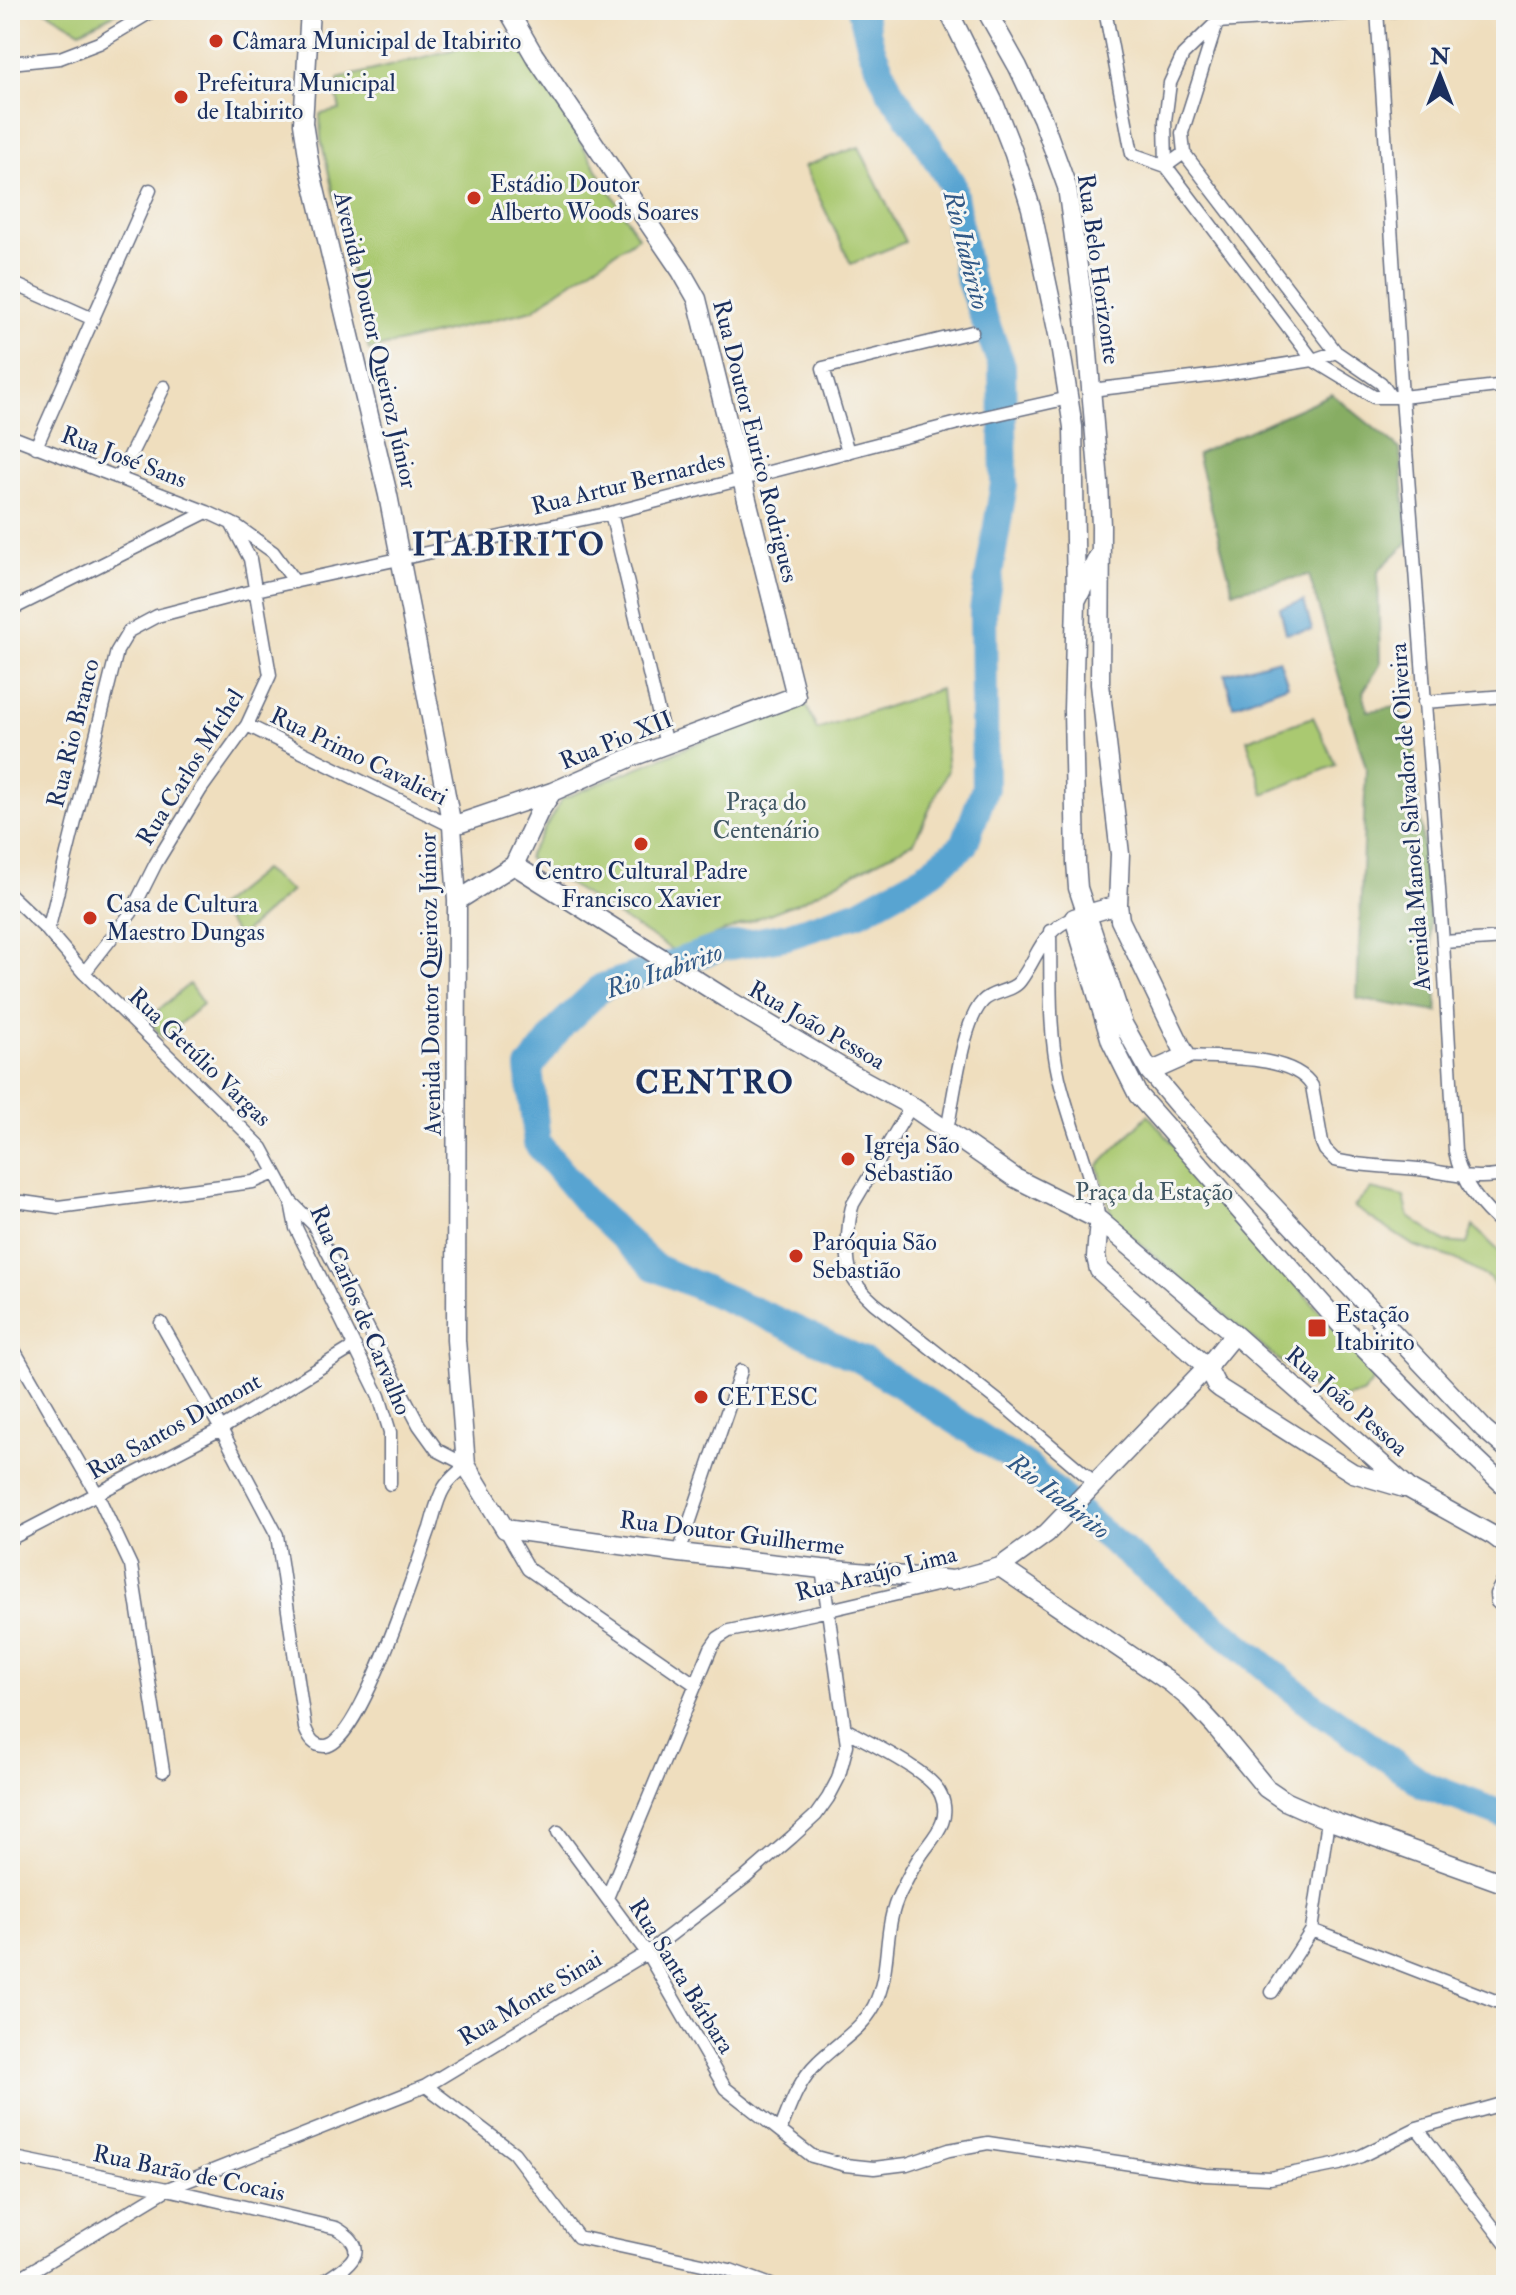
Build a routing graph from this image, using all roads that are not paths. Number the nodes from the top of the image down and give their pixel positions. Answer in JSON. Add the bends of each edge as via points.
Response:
{"nodes":[{"id":1,"x":154,"y":10,"type":"edge"},
{"id":2,"x":310,"y":10,"type":"edge"},
{"id":3,"x":508,"y":10,"type":"edge"},
{"id":4,"x":948,"y":10,"type":"edge"},
{"id":5,"x":986,"y":10,"type":"edge"},
{"id":6,"x":1105,"y":10,"type":"edge"},
{"id":7,"x":1405,"y":10,"type":"edge"},
{"id":8,"x":1377,"y":11,"type":"edge"},
{"id":9,"x":1219,"y":16,"type":"edge"},
{"id":10,"x":10,"y":63,"type":"edge"},
{"id":11,"x":1184,"y":153,"type":"junction"},
{"id":12,"x":1166,"y":166,"type":"junction"},
{"id":13,"x":150,"y":190,"type":"dead end"},
{"id":14,"x":19,"y":286,"type":"dead end"},
{"id":15,"x":93,"y":319,"type":"junction"},
{"id":16,"x":972,"y":332,"type":"dead end"},
{"id":17,"x":1336,"y":352,"type":"junction"},
{"id":18,"x":1313,"y":360,"type":"junction"},
{"id":19,"x":1506,"y":385,"type":"edge"},
{"id":20,"x":164,"y":387,"type":"dead end"},
{"id":21,"x":1091,"y":390,"type":"junction"},
{"id":22,"x":1397,"y":397,"type":"junction"},
{"id":23,"x":1069,"y":398,"type":"junction"},
{"id":24,"x":10,"y":436,"type":"edge"},
{"id":25,"x":31,"y":445,"type":"junction"},
{"id":26,"x":848,"y":452,"type":"junction"},
{"id":27,"x":119,"y":478,"type":"junction"},
{"id":28,"x":742,"y":478,"type":"junction"},
{"id":29,"x":207,"y":512,"type":"junction"},
{"id":30,"x":611,"y":513,"type":"junction"},
{"id":31,"x":231,"y":523,"type":"junction"},
{"id":32,"x":1101,"y":552,"type":"junction"},
{"id":33,"x":400,"y":558,"type":"junction"},
{"id":34,"x":295,"y":582,"type":"junction"},
{"id":35,"x":256,"y":590,"type":"junction"},
{"id":36,"x":1076,"y":601,"type":"junction"},
{"id":37,"x":10,"y":610,"type":"edge"},
{"id":38,"x":1100,"y":684,"type":"junction"},
{"id":39,"x":796,"y":696,"type":"joint"},
{"id":40,"x":1506,"y":696,"type":"edge"},
{"id":41,"x":1424,"y":702,"type":"junction"},
{"id":42,"x":247,"y":725,"type":"junction"},
{"id":43,"x":666,"y":745,"type":"junction"},
{"id":44,"x":552,"y":792,"type":"junction"},
{"id":45,"x":452,"y":826,"type":"junction"},
{"id":46,"x":514,"y":865,"type":"junction"},
{"id":47,"x":10,"y":895,"type":"edge"},
{"id":48,"x":457,"y":901,"type":"junction"},
{"id":49,"x":1118,"y":905,"type":"junction"},
{"id":50,"x":1080,"y":917,"type":"junction"},
{"id":51,"x":48,"y":931,"type":"junction"},
{"id":52,"x":1050,"y":931,"type":"junction"},
{"id":53,"x":1506,"y":938,"type":"edge"},
{"id":54,"x":1443,"y":942,"type":"junction"},
{"id":55,"x":84,"y":973,"type":"junction"},
{"id":56,"x":1186,"y":1056,"type":"junction"},
{"id":57,"x":1150,"y":1072,"type":"junction"},
{"id":58,"x":911,"y":1106,"type":"junction"},
{"id":59,"x":947,"y":1130,"type":"junction"},
{"id":60,"x":275,"y":1173,"type":"junction"},
{"id":61,"x":1506,"y":1174,"type":"edge"},
{"id":62,"x":1463,"y":1177,"type":"junction"},
{"id":63,"x":10,"y":1202,"type":"edge"},
{"id":64,"x":291,"y":1202,"type":"junction"},
{"id":65,"x":1099,"y":1220,"type":"junction"},
{"id":66,"x":1506,"y":1228,"type":"edge"},
{"id":67,"x":161,"y":1323,"type":"dead end"},
{"id":68,"x":1234,"y":1334,"type":"junction"},
{"id":69,"x":10,"y":1343,"type":"edge"},
{"id":70,"x":355,"y":1346,"type":"junction"},
{"id":71,"x":1207,"y":1367,"type":"junction"},
{"id":72,"x":741,"y":1371,"type":"dead end"},
{"id":73,"x":221,"y":1429,"type":"junction"},
{"id":74,"x":1506,"y":1448,"type":"edge"},
{"id":75,"x":466,"y":1465,"type":"junction"},
{"id":76,"x":390,"y":1484,"type":"dead end"},
{"id":77,"x":1506,"y":1487,"type":"edge"},
{"id":78,"x":1091,"y":1488,"type":"junction"},
{"id":79,"x":1411,"y":1490,"type":"junction"},
{"id":80,"x":97,"y":1494,"type":"junction"},
{"id":81,"x":505,"y":1529,"type":"junction"},
{"id":82,"x":10,"y":1539,"type":"edge"},
{"id":83,"x":1502,"y":1540,"type":"edge"},
{"id":84,"x":679,"y":1553,"type":"junction"},
{"id":85,"x":1000,"y":1567,"type":"junction"},
{"id":86,"x":822,"y":1569,"type":"junction"},
{"id":87,"x":1506,"y":1576,"type":"edge"},
{"id":88,"x":953,"y":1580,"type":"junction"},
{"id":89,"x":830,"y":1610,"type":"junction"},
{"id":90,"x":1506,"y":1610,"type":"edge"},
{"id":91,"x":696,"y":1685,"type":"junction"},
{"id":92,"x":847,"y":1730,"type":"junction"},
{"id":93,"x":163,"y":1771,"type":"dead end"},
{"id":94,"x":1328,"y":1820,"type":"junction"},
{"id":95,"x":558,"y":1832,"type":"dead end"},
{"id":96,"x":1506,"y":1884,"type":"edge"},
{"id":97,"x":607,"y":1898,"type":"junction"},
{"id":98,"x":1312,"y":1930,"type":"junction"},
{"id":99,"x":647,"y":1953,"type":"junction"},
{"id":100,"x":1272,"y":1992,"type":"dead end"},
{"id":101,"x":1506,"y":2005,"type":"edge"},
{"id":102,"x":426,"y":2086,"type":"junction"},
{"id":103,"x":1506,"y":2103,"type":"edge"},
{"id":104,"x":1417,"y":2128,"type":"junction"},
{"id":105,"x":780,"y":2131,"type":"junction"},
{"id":106,"x":10,"y":2157,"type":"edge"},
{"id":107,"x":167,"y":2189,"type":"junction"},
{"id":108,"x":1506,"y":2244,"type":"edge"},
{"id":109,"x":10,"y":2284,"type":"edge"},
{"id":110,"x":318,"y":2285,"type":"edge"},
{"id":111,"x":771,"y":2285,"type":"edge"}],
"edges":[{"from":1,"to":10,"type":"street","via":[[99,43],[60,58]]},
{"from":2,"to":33,"type":"main road","name":"Avenida Doutor Queiroz Júnior","via":[[303,123],[310,168]]},
{"from":3,"to":28,"type":"main road","name":"Rua Doutor Eurico Rodrigues","via":[[697,299]]},
{"from":4,"to":23,"type":"main road","via":[[994,103],[1023,181]]},
{"from":5,"to":21,"type":"main road","name":"Rua Belo Horizonte","via":[[1042,118],[1067,187]]},
{"from":6,"to":12,"type":"street","via":[[1132,154]]},
{"from":7,"to":8,"type":"street"},
{"from":8,"to":9,"type":"street"},
{"from":8,"to":22,"type":"street","name":"Avenida Manoel Salvador de Oliveira"},
{"from":9,"to":11,"type":"street","via":[[1182,133]]},
{"from":9,"to":12,"type":"street","via":[[1190,46],[1173,74],[1166,103]]},
{"from":11,"to":12,"type":"street"},
{"from":11,"to":17,"type":"street"},
{"from":12,"to":18,"type":"street"},
{"from":13,"to":15,"type":"street"},
{"from":14,"to":15,"type":"street"},
{"from":15,"to":25,"type":"street"},
{"from":16,"to":26,"type":"street","via":[[823,368]]},
{"from":17,"to":18,"type":"street"},
{"from":17,"to":22,"type":"street"},
{"from":18,"to":21,"type":"street"},
{"from":18,"to":22,"type":"street","via":[[1374,397]]},
{"from":19,"to":22,"type":"street"},
{"from":20,"to":27,"type":"street"},
{"from":21,"to":32,"type":"main road","name":"Rua Belo Horizonte"},
{"from":22,"to":41,"type":"street","name":"Avenida Manoel Salvador de Oliveira"},
{"from":23,"to":26,"type":"street","name":"Rua Artur Bernardes"},
{"from":23,"to":36,"type":"main road"},
{"from":24,"to":25,"type":"street","name":"Rua José Sans"},
{"from":25,"to":27,"type":"street","name":"Rua José Sans"},
{"from":26,"to":28,"type":"street","name":"Rua Artur Bernardes"},
{"from":27,"to":29,"type":"street","name":"Rua José Sans"},
{"from":28,"to":30,"type":"street","name":"Rua Artur Bernardes"},
{"from":28,"to":39,"type":"main road","name":"Rua Doutor Eurico Rodrigues"},
{"from":29,"to":31,"type":"street","name":"Rua José Sans"},
{"from":29,"to":37,"type":"street"},
{"from":30,"to":33,"type":"street","name":"Rua Artur Bernardes"},
{"from":30,"to":43,"type":"street"},
{"from":31,"to":34,"type":"street","name":"Rua José Sans","via":[[273,552]]},
{"from":31,"to":35,"type":"street","name":"Rua Carlos Michel","via":[[250,559]]},
{"from":32,"to":36,"type":"main road","name":"Rua Belo Horizonte"},
{"from":32,"to":38,"type":"main road","name":"Rua Belo Horizonte"},
{"from":33,"to":34,"type":"street","name":"Rua Artur Bernardes"},
{"from":33,"to":45,"type":"main road","name":"Avenida Doutor Queiroz Júnior"},
{"from":34,"to":35,"type":"street","name":"Rua Artur Bernardes"},
{"from":35,"to":42,"type":"street","name":"Rua Carlos Michel","via":[[270,675]]},
{"from":35,"to":51,"type":"street","name":"Rua Rio Branco","via":[[157,616],[129,631],[117,651]]},
{"from":36,"to":38,"type":"main road"},
{"from":36,"to":50,"type":"main road","name":"Rua Belo Horizonte","via":[[1073,710]]},
{"from":38,"to":49,"type":"main road","name":"Rua Belo Horizonte","via":[[1120,854]]},
{"from":39,"to":43,"type":"main road","name":"Rua Pio XII"},
{"from":40,"to":41,"type":"street"},
{"from":41,"to":54,"type":"street","name":"Avenida Manoel Salvador de Oliveira"},
{"from":42,"to":45,"type":"street","name":"Rua Primo Cavalieri"},
{"from":42,"to":55,"type":"street","name":"Rua Carlos Michel","via":[[201,789],[131,913]]},
{"from":43,"to":44,"type":"main road","name":"Rua Pio XII"},
{"from":44,"to":45,"type":"main road","name":"Rua Pio XII"},
{"from":44,"to":46,"type":"main road"},
{"from":45,"to":48,"type":"main road","name":"Avenida Doutor Queiroz Júnior"},
{"from":46,"to":48,"type":"main road"},
{"from":46,"to":58,"type":"main road","name":"Rua João Pessoa","via":[[717,994]]},
{"from":47,"to":51,"type":"street","name":"Rua Getúlio Vargas"},
{"from":48,"to":75,"type":"main road","name":"Avenida Doutor Queiroz Júnior","via":[[456,1340]]},
{"from":49,"to":50,"type":"main road"},
{"from":49,"to":56,"type":"main road","name":"Rua Belo Horizonte","via":[[1120,920]]},
{"from":50,"to":52,"type":"street"},
{"from":50,"to":57,"type":"main road","via":[[1123,1024]]},
{"from":50,"to":77,"type":"main road","via":[[1111,1041],[1138,1095],[1341,1325]]},
{"from":51,"to":55,"type":"street","name":"Rua Getúlio Vargas"},
{"from":52,"to":59,"type":"street","via":[[1018,985],[983,999],[969,1026]]},
{"from":52,"to":65,"type":"street","via":[[1055,1055]]},
{"from":53,"to":54,"type":"street"},
{"from":54,"to":62,"type":"street","name":"Avenida Manoel Salvador de Oliveira","via":[[1454,1137]]},
{"from":55,"to":60,"type":"street","name":"Rua Getúlio Vargas","via":[[262,1148]]},
{"from":56,"to":57,"type":"main road"},
{"from":56,"to":62,"type":"street","via":[[1273,1063],[1298,1071],[1312,1086],[1322,1143],[1335,1160]]},
{"from":57,"to":74,"type":"main road"},
{"from":58,"to":59,"type":"main road","name":"Rua João Pessoa"},
{"from":58,"to":78,"type":"street","via":[[853,1204],[849,1271],[864,1295],[1008,1409]]},
{"from":59,"to":65,"type":"main road","name":"Rua João Pessoa","via":[[1015,1178]]},
{"from":60,"to":63,"type":"street","via":[[253,1182],[58,1207]]},
{"from":60,"to":64,"type":"street","name":"Rua Getúlio Vargas"},
{"from":61,"to":62,"type":"street"},
{"from":62,"to":66,"type":"street","name":"Avenida Manoel Salvador de Oliveira","via":[[1481,1205]]},
{"from":64,"to":70,"type":"street","name":"Rua Carlos de Carvalho","via":[[296,1228]]},
{"from":64,"to":75,"type":"street","name":"Rua Getúlio Vargas","via":[[313,1224],[419,1425],[437,1450]]},
{"from":65,"to":68,"type":"main road","name":"Rua João Pessoa"},
{"from":65,"to":71,"type":"main road","name":"Rua João Pessoa","via":[[1099,1270]]},
{"from":67,"to":73,"type":"street"},
{"from":68,"to":71,"type":"main road","name":"Rua Araújo Lima"},
{"from":68,"to":79,"type":"main road","name":"Rua João Pessoa"},
{"from":69,"to":80,"type":"street"},
{"from":70,"to":73,"type":"street","name":"Rua Santos Dumont"},
{"from":70,"to":76,"type":"street","name":"Rua Carlos de Carvalho","via":[[388,1425]]},
{"from":71,"to":78,"type":"main road","name":"Rua Araújo Lima"},
{"from":71,"to":79,"type":"main road","name":"Rua João Pessoa","via":[[1221,1389],[1353,1473]]},
{"from":72,"to":84,"type":"street"},
{"from":73,"to":75,"type":"street","via":[[277,1535],[305,1728],[316,1744],[327,1746],[337,1742],[363,1703],[444,1488]]},
{"from":73,"to":80,"type":"street","name":"Rua Santos Dumont"},
{"from":75,"to":81,"type":"main road","name":"Avenida Doutor Queiroz Júnior"},
{"from":78,"to":85,"type":"main road","name":"Rua Araújo Lima","via":[[1047,1533]]},
{"from":79,"to":83,"type":"main road"},
{"from":80,"to":82,"type":"street","name":"Rua Santos Dumont"},
{"from":80,"to":93,"type":"street","via":[[131,1566]]},
{"from":81,"to":84,"type":"main road","name":"Rua Doutor Guilherme"},
{"from":81,"to":91,"type":"street","via":[[528,1569]]},
{"from":84,"to":86,"type":"main road","name":"Rua Doutor Guilherme"},
{"from":85,"to":88,"type":"main road","name":"Rua Araújo Lima"},
{"from":85,"to":94,"type":"main road","via":[[1171,1683],[1266,1788]]},
{"from":86,"to":88,"type":"main road","name":"Rua Doutor Guilherme"},
{"from":86,"to":89,"type":"street","name":"Rua Monte Sinai"},
{"from":87,"to":90,"type":"street","via":[[1496,1594]]},
{"from":88,"to":89,"type":"street","name":"Rua Araújo Lima"},
{"from":89,"to":91,"type":"street","name":"Rua Araújo Lima","via":[[729,1631],[711,1648]]},
{"from":89,"to":92,"type":"street","name":"Rua Monte Sinai"},
{"from":91,"to":97,"type":"street","name":"Rua Araújo Lima"},
{"from":92,"to":99,"type":"street","name":"Rua Monte Sinai","via":[[838,1779],[816,1815]]},
{"from":92,"to":105,"type":"street","via":[[929,1778],[943,1797],[944,1819],[898,1897],[874,2007],[803,2080]]},
{"from":94,"to":96,"type":"main road"},
{"from":94,"to":98,"type":"street"},
{"from":95,"to":97,"type":"street","name":"Rua Santa Bárbara"},
{"from":97,"to":99,"type":"street","name":"Rua Santa Bárbara"},
{"from":98,"to":100,"type":"street"},
{"from":98,"to":101,"type":"street"},
{"from":99,"to":102,"type":"street","name":"Rua Monte Sinai"},
{"from":99,"to":105,"type":"street","name":"Rua Santa Bárbara","via":[[725,2088]]},
{"from":102,"to":107,"type":"street","name":"Rua Monte Sinai"},
{"from":102,"to":111,"type":"street","via":[[514,2153],[578,2237],[730,2270]]},
{"from":103,"to":104,"type":"street","name":"Rua Santa Bárbara"},
{"from":104,"to":105,"type":"street","name":"Rua Santa Bárbara","via":[[1339,2164],[1270,2178],[1206,2175],[988,2143],[874,2168],[824,2161]]},
{"from":104,"to":108,"type":"street"},
{"from":106,"to":107,"type":"street","name":"Rua Barão de Cocais"},
{"from":107,"to":109,"type":"street","name":"Rua Monte Sinai"},
{"from":107,"to":110,"type":"street","name":"Rua Barão de Cocais","via":[[336,2228],[354,2241],[357,2252],[353,2261]]}]}
